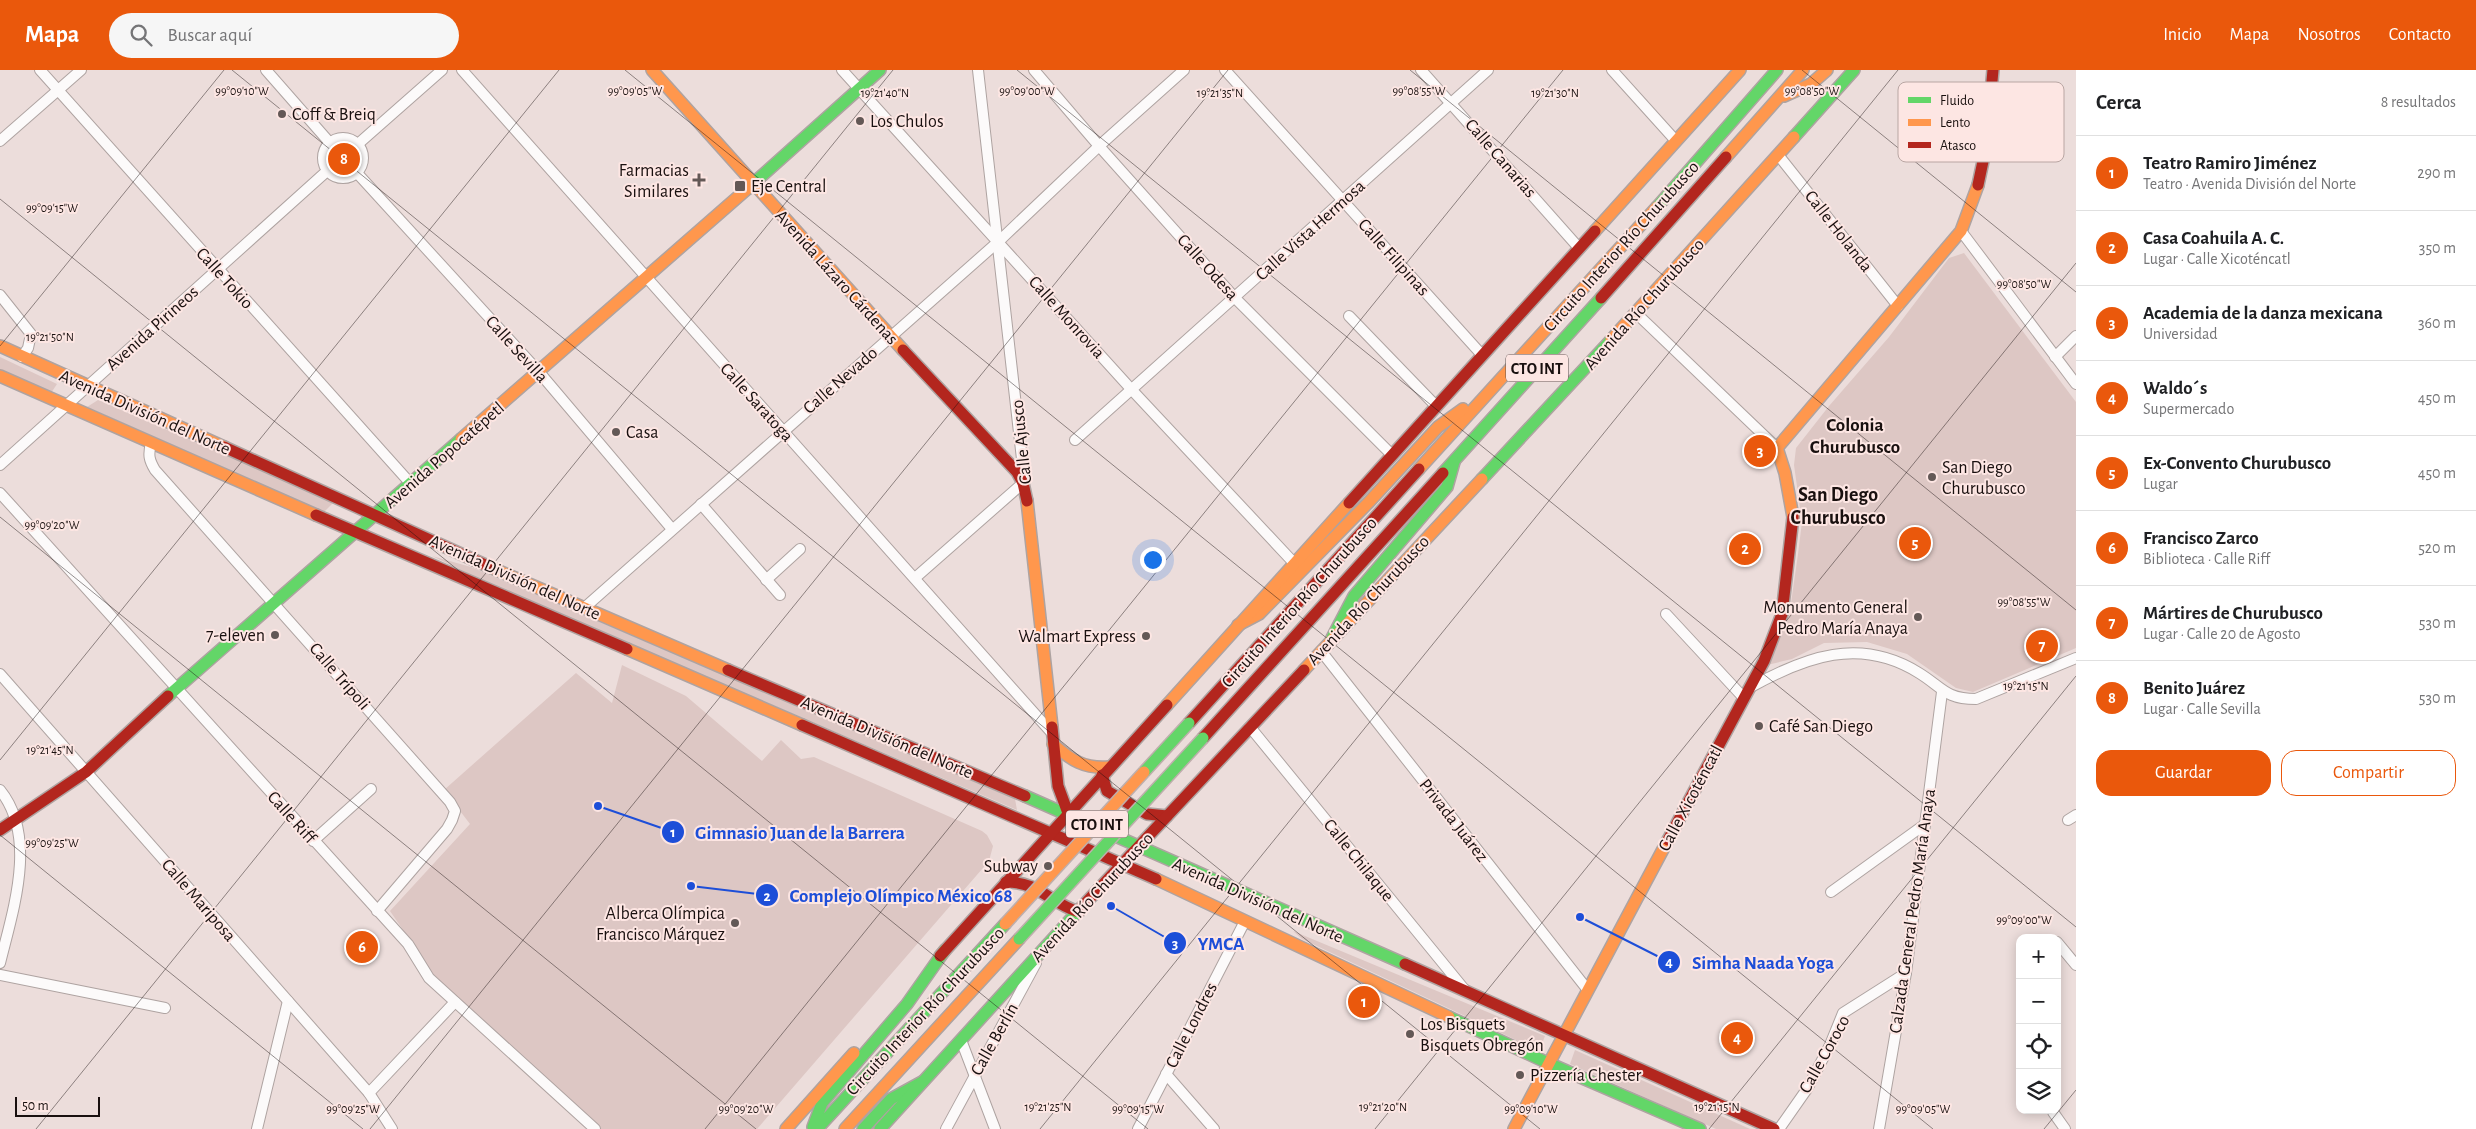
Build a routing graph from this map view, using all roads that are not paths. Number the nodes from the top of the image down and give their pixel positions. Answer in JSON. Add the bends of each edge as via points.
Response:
{"nodes":[{"id":1,"x":40,"y":70,"type":"edge"},
{"id":2,"x":81,"y":70,"type":"edge"},
{"id":3,"x":266,"y":70,"type":"edge"},
{"id":4,"x":442,"y":70,"type":"edge"},
{"id":5,"x":462,"y":70,"type":"edge"},
{"id":6,"x":652,"y":70,"type":"edge"},
{"id":7,"x":842,"y":70,"type":"edge"},
{"id":8,"x":880,"y":70,"type":"edge"},
{"id":9,"x":978,"y":70,"type":"edge"},
{"id":10,"x":1034,"y":70,"type":"edge"},
{"id":11,"x":1184,"y":70,"type":"edge"},
{"id":12,"x":1225,"y":70,"type":"edge"},
{"id":13,"x":1421,"y":70,"type":"edge"},
{"id":14,"x":1488,"y":70,"type":"edge"},
{"id":15,"x":1612,"y":70,"type":"edge"},
{"id":16,"x":1740,"y":70,"type":"edge"},
{"id":17,"x":1771,"y":70,"type":"edge"},
{"id":18,"x":1777,"y":70,"type":"edge"},
{"id":19,"x":1803,"y":70,"type":"edge"},
{"id":20,"x":1827,"y":70,"type":"edge"},
{"id":21,"x":1854,"y":70,"type":"edge"},
{"id":22,"x":1765,"y":84,"type":"junction"},
{"id":23,"x":858,"y":89,"type":"junction"},
{"id":24,"x":58,"y":90,"type":"junction"},
{"id":25,"x":1779,"y":98,"type":"junction"},
{"id":26,"x":1451,"y":102,"type":"junction"},
{"id":27,"x":0,"y":141,"type":"edge"},
{"id":28,"x":1676,"y":141,"type":"junction"},
{"id":29,"x":330,"y":143,"type":"junction"},
{"id":30,"x":358,"y":144,"type":"junction"},
{"id":31,"x":1099,"y":146,"type":"junction"},
{"id":32,"x":1779,"y":156,"type":"junction"},
{"id":33,"x":1983,"y":162,"type":"edge"},
{"id":34,"x":327,"y":171,"type":"junction"},
{"id":35,"x":357,"y":174,"type":"junction"},
{"id":36,"x":754,"y":183,"type":"junction"},
{"id":37,"x":1343,"y":200,"type":"junction"},
{"id":38,"x":1961,"y":231,"type":"junction"},
{"id":39,"x":998,"y":241,"type":"junction"},
{"id":40,"x":1579,"y":248,"type":"junction"},
{"id":41,"x":217,"y":270,"type":"junction"},
{"id":42,"x":646,"y":278,"type":"junction"},
{"id":43,"x":0,"y":295,"type":"edge"},
{"id":44,"x":1235,"y":298,"type":"junction"},
{"id":45,"x":1898,"y":306,"type":"junction"},
{"id":46,"x":1637,"y":314,"type":"junction"},
{"id":47,"x":1349,"y":316,"type":"dead end"},
{"id":48,"x":890,"y":336,"type":"junction"},
{"id":49,"x":2076,"y":336,"type":"edge"},
{"id":50,"x":0,"y":346,"type":"edge"},
{"id":51,"x":1482,"y":355,"type":"junction"},
{"id":52,"x":22,"y":357,"type":"junction"},
{"id":53,"x":2055,"y":357,"type":"junction"},
{"id":54,"x":539,"y":372,"type":"junction"},
{"id":55,"x":0,"y":376,"type":"edge"},
{"id":56,"x":2076,"y":384,"type":"edge"},
{"id":57,"x":86,"y":386,"type":"junction"},
{"id":58,"x":1131,"y":389,"type":"junction"},
{"id":59,"x":1490,"y":390,"type":"junction"},
{"id":60,"x":66,"y":405,"type":"junction"},
{"id":61,"x":1436,"y":406,"type":"junction"},
{"id":62,"x":783,"y":431,"type":"junction"},
{"id":63,"x":1075,"y":440,"type":"dead end"},
{"id":64,"x":151,"y":443,"type":"junction"},
{"id":65,"x":1777,"y":448,"type":"junction"},
{"id":66,"x":1392,"y":455,"type":"junction"},
{"id":67,"x":1455,"y":458,"type":"junction"},
{"id":68,"x":0,"y":465,"type":"edge"},
{"id":69,"x":1023,"y":483,"type":"junction"},
{"id":70,"x":411,"y":484,"type":"junction"},
{"id":71,"x":0,"y":493,"type":"edge"},
{"id":72,"x":701,"y":504,"type":"junction"},
{"id":73,"x":376,"y":514,"type":"junction"},
{"id":74,"x":672,"y":529,"type":"junction"},
{"id":75,"x":355,"y":532,"type":"junction"},
{"id":76,"x":800,"y":549,"type":"dead end"},
{"id":77,"x":403,"y":552,"type":"junction"},
{"id":78,"x":471,"y":558,"type":"junction"},
{"id":79,"x":1294,"y":563,"type":"junction"},
{"id":80,"x":915,"y":578,"type":"junction"},
{"id":81,"x":766,"y":580,"type":"junction"},
{"id":82,"x":780,"y":595,"type":"dead end"},
{"id":83,"x":275,"y":602,"type":"junction"},
{"id":84,"x":583,"y":608,"type":"junction"},
{"id":85,"x":1666,"y":614,"type":"dead end"},
{"id":86,"x":1238,"y":625,"type":"junction"},
{"id":87,"x":1332,"y":638,"type":"junction"},
{"id":88,"x":1321,"y":651,"type":"junction"},
{"id":89,"x":2076,"y":658,"type":"edge"},
{"id":90,"x":0,"y":674,"type":"edge"},
{"id":91,"x":176,"y":688,"type":"junction"},
{"id":92,"x":1942,"y":692,"type":"junction"},
{"id":93,"x":1745,"y":693,"type":"junction"},
{"id":94,"x":1250,"y":727,"type":"junction"},
{"id":95,"x":1053,"y":738,"type":"junction"},
{"id":96,"x":1106,"y":771,"type":"junction"},
{"id":97,"x":86,"y":772,"type":"junction"},
{"id":98,"x":371,"y":789,"type":"dead end"},
{"id":99,"x":0,"y":790,"type":"edge"},
{"id":100,"x":1068,"y":813,"type":"junction"},
{"id":101,"x":1167,"y":816,"type":"junction"},
{"id":102,"x":17,"y":820,"type":"junction"},
{"id":103,"x":0,"y":824,"type":"edge"},
{"id":104,"x":1924,"y":826,"type":"junction"},
{"id":105,"x":0,"y":830,"type":"edge"},
{"id":106,"x":1049,"y":834,"type":"junction"},
{"id":107,"x":313,"y":841,"type":"junction"},
{"id":108,"x":1139,"y":846,"type":"junction"},
{"id":109,"x":1027,"y":858,"type":"junction"},
{"id":110,"x":1123,"y":864,"type":"junction"},
{"id":111,"x":1006,"y":882,"type":"junction"},
{"id":112,"x":1034,"y":885,"type":"junction"},
{"id":113,"x":1831,"y":892,"type":"dead end"},
{"id":114,"x":1060,"y":906,"type":"junction"},
{"id":115,"x":377,"y":911,"type":"junction"},
{"id":116,"x":1079,"y":912,"type":"junction"},
{"id":117,"x":1245,"y":921,"type":"junction"},
{"id":118,"x":1065,"y":926,"type":"junction"},
{"id":119,"x":2061,"y":947,"type":"edge"},
{"id":120,"x":945,"y":950,"type":"junction"},
{"id":121,"x":1044,"y":950,"type":"junction"},
{"id":122,"x":0,"y":963,"type":"edge"},
{"id":123,"x":2076,"y":965,"type":"edge"},
{"id":124,"x":1906,"y":973,"type":"junction"},
{"id":125,"x":0,"y":975,"type":"edge"},
{"id":126,"x":1587,"y":989,"type":"junction"},
{"id":127,"x":1468,"y":994,"type":"junction"},
{"id":128,"x":288,"y":1001,"type":"junction"},
{"id":129,"x":455,"y":1002,"type":"junction"},
{"id":130,"x":165,"y":1008,"type":"dead end"},
{"id":131,"x":1562,"y":1036,"type":"junction"},
{"id":132,"x":961,"y":1040,"type":"junction"},
{"id":133,"x":1548,"y":1063,"type":"junction"},
{"id":134,"x":975,"y":1072,"type":"junction"},
{"id":135,"x":1166,"y":1074,"type":"junction"},
{"id":136,"x":922,"y":1082,"type":"junction"},
{"id":137,"x":369,"y":1093,"type":"junction"},
{"id":138,"x":2054,"y":1114,"type":"edge"},
{"id":139,"x":256,"y":1129,"type":"edge"},
{"id":140,"x":392,"y":1129,"type":"edge"},
{"id":141,"x":595,"y":1129,"type":"edge"},
{"id":142,"x":786,"y":1129,"type":"edge"},
{"id":143,"x":812,"y":1129,"type":"edge"},
{"id":144,"x":816,"y":1129,"type":"edge"},
{"id":145,"x":845,"y":1129,"type":"edge"},
{"id":146,"x":863,"y":1129,"type":"edge"},
{"id":147,"x":880,"y":1129,"type":"edge"},
{"id":148,"x":946,"y":1129,"type":"edge"},
{"id":149,"x":995,"y":1129,"type":"edge"},
{"id":150,"x":1138,"y":1129,"type":"edge"},
{"id":151,"x":1214,"y":1129,"type":"edge"},
{"id":152,"x":1514,"y":1129,"type":"edge"},
{"id":153,"x":1700,"y":1129,"type":"edge"},
{"id":154,"x":1774,"y":1129,"type":"edge"},
{"id":155,"x":1779,"y":1129,"type":"edge"},
{"id":156,"x":1879,"y":1129,"type":"edge"},
{"id":157,"x":2065,"y":1129,"type":"edge"}],
"edges":[{"from":1,"to":24,"type":"street","name":"Calle Tokio"},
{"from":2,"to":24,"type":"street"},
{"from":3,"to":29,"type":"street"},
{"from":4,"to":30,"type":"street"},
{"from":5,"to":42,"type":"street","name":"Calle Saratoga"},
{"from":6,"to":36,"type":"main road","name":"Avenida Lázaro Cárdenas"},
{"from":7,"to":23,"type":"street","name":"Calle Monrovia"},
{"from":8,"to":23,"type":"main road","name":"Avenida Popocatépetl"},
{"from":9,"to":39,"type":"street","name":"Calle Ajusco"},
{"from":10,"to":31,"type":"street","name":"Calle Odesa"},
{"from":11,"to":31,"type":"street","name":"Calle Nevado"},
{"from":12,"to":37,"type":"street","name":"Calle Filipinas"},
{"from":13,"to":26,"type":"street","name":"Calle Canarias"},
{"from":14,"to":26,"type":"street","name":"Calle Vista Hermosa"},
{"from":15,"to":28,"type":"street"},
{"from":16,"to":28,"type":"main road","number":"CTO INT"},
{"from":17,"to":22,"type":"main road"},
{"from":18,"to":22,"type":"main road","name":"Circuito Interior Río Churubusco","number":"CTO INT"},
{"from":19,"to":25,"type":"main road","name":"Circuito Interior Río Churubusco","number":"CTO INT"},
{"from":20,"to":25,"type":"main road","via":[[1811,84]]},
{"from":21,"to":32,"type":"main road","name":"Avenida Río Churubusco","number":"CTO INT"},
{"from":22,"to":59,"type":"main road","name":"Circuito Interior Río Churubusco","number":"CTO INT"},
{"from":23,"to":36,"type":"main road","name":"Avenida Popocatépetl"},
{"from":23,"to":39,"type":"street","name":"Calle Monrovia"},
{"from":24,"to":27,"type":"street"},
{"from":24,"to":41,"type":"street","name":"Calle Tokio"},
{"from":25,"to":67,"type":"main road","name":"Circuito Interior Río Churubusco","number":"CTO INT"},
{"from":26,"to":37,"type":"street","name":"Calle Vista Hermosa"},
{"from":26,"to":40,"type":"street","name":"Calle Canarias"},
{"from":28,"to":40,"type":"main road","number":"CTO INT"},
{"from":29,"to":30,"type":"street","via":[[338,138],[347,138]]},
{"from":29,"to":34,"type":"street","via":[[323,160]]},
{"from":30,"to":35,"type":"street","via":[[364,159]]},
{"from":31,"to":39,"type":"street","name":"Calle Nevado"},
{"from":31,"to":44,"type":"street","name":"Calle Odesa"},
{"from":32,"to":45,"type":"street","name":"Calle Holanda"},
{"from":32,"to":46,"type":"main road","name":"Avenida Río Churubusco","number":"CTO INT"},
{"from":33,"to":38,"type":"main road"},
{"from":34,"to":35,"type":"street","via":[[339,178]]},
{"from":34,"to":41,"type":"street","name":"Avenida Pirineos"},
{"from":35,"to":54,"type":"street","name":"Calle Sevilla"},
{"from":36,"to":42,"type":"main road","name":"Avenida Popocatépetl"},
{"from":36,"to":48,"type":"main road","name":"Avenida Lázaro Cárdenas"},
{"from":37,"to":44,"type":"street","name":"Calle Vista Hermosa"},
{"from":37,"to":51,"type":"street","name":"Calle Filipinas"},
{"from":38,"to":45,"type":"main road"},
{"from":38,"to":53,"type":"street"},
{"from":39,"to":48,"type":"street","name":"Calle Nevado"},
{"from":39,"to":58,"type":"street","name":"Calle Monrovia"},
{"from":39,"to":69,"type":"street","name":"Calle Ajusco"},
{"from":40,"to":51,"type":"main road","number":"CTO INT"},
{"from":41,"to":57,"type":"street","name":"Avenida Pirineos"},
{"from":41,"to":70,"type":"street","name":"Calle Tokio"},
{"from":42,"to":54,"type":"main road","name":"Avenida Popocatépetl"},
{"from":42,"to":62,"type":"street","name":"Calle Saratoga"},
{"from":43,"to":52,"type":"street","via":[[31,334]]},
{"from":44,"to":58,"type":"street","name":"Calle Vista Hermosa"},
{"from":44,"to":66,"type":"street","name":"Calle Odesa"},
{"from":45,"to":65,"type":"main road"},
{"from":46,"to":65,"type":"street"},
{"from":46,"to":87,"type":"main road","name":"Avenida Río Churubusco","number":"CTO INT"},
{"from":47,"to":61,"type":"street"},
{"from":48,"to":62,"type":"street","name":"Calle Nevado"},
{"from":48,"to":69,"type":"main road","name":"Avenida Lázaro Cárdenas","via":[[1017,472]]},
{"from":49,"to":53,"type":"street"},
{"from":50,"to":52,"type":"main road","name":"Avenida División del Norte"},
{"from":51,"to":61,"type":"main road","number":"CTO INT"},
{"from":52,"to":57,"type":"main road","name":"Avenida División del Norte"},
{"from":53,"to":56,"type":"street"},
{"from":54,"to":70,"type":"main road","name":"Avenida Popocatépetl"},
{"from":54,"to":74,"type":"street","name":"Calle Sevilla"},
{"from":55,"to":60,"type":"main road","name":"Avenida División del Norte"},
{"from":57,"to":60,"type":"street","name":"Avenida Pirineos"},
{"from":57,"to":73,"type":"main road","name":"Avenida División del Norte"},
{"from":58,"to":63,"type":"street","name":"Calle Vista Hermosa"},
{"from":58,"to":79,"type":"street","name":"Calle Monrovia"},
{"from":59,"to":86,"type":"main road","via":[[1438,426],[1259,614]]},
{"from":59,"to":144,"type":"main road","name":"Circuito Interior Río Churubusco","number":"CTO INT","bridge":true},
{"from":60,"to":64,"type":"main road","name":"Avenida División del Norte"},
{"from":60,"to":68,"type":"street","name":"Avenida Pirineos"},
{"from":61,"to":66,"type":"main road","number":"CTO INT"},
{"from":62,"to":72,"type":"street","name":"Calle Nevado"},
{"from":62,"to":80,"type":"street","name":"Calle Saratoga"},
{"from":64,"to":75,"type":"main road","name":"Avenida División del Norte"},
{"from":64,"to":83,"type":"street","name":"Calle Trípoli","via":[[148,454],[155,470]]},
{"from":65,"to":93,"type":"main road","name":"Calle Xicoténcatl","via":[[1794,523],[1782,614],[1764,661]]},
{"from":66,"to":79,"type":"main road","number":"CTO INT"},
{"from":67,"to":87,"type":"main road","via":[[1447,487],[1354,596]]},
{"from":67,"to":145,"type":"main road","name":"Circuito Interior Río Churubusco","number":"CTO INT","bridge":true},
{"from":69,"to":80,"type":"street"},
{"from":69,"to":95,"type":"main road","name":"Calle Ajusco"},
{"from":70,"to":73,"type":"main road","name":"Avenida Popocatépetl"},
{"from":71,"to":91,"type":"street","name":"Calle Riff"},
{"from":72,"to":74,"type":"street","name":"Calle Nevado"},
{"from":72,"to":81,"type":"street"},
{"from":73,"to":75,"type":"main road","name":"Avenida Popocatépetl"},
{"from":73,"to":78,"type":"main road","name":"Avenida División del Norte"},
{"from":74,"to":84,"type":"street","name":"Calle Nevado"},
{"from":75,"to":77,"type":"main road","name":"Avenida División del Norte"},
{"from":75,"to":83,"type":"main road","name":"Avenida Popocatépetl"},
{"from":76,"to":81,"type":"street"},
{"from":77,"to":78,"type":"main road","via":[[398,540],[405,535],[463,559]]},
{"from":77,"to":106,"type":"main road","name":"Avenida División del Norte"},
{"from":78,"to":84,"type":"main road","name":"Avenida División del Norte"},
{"from":79,"to":86,"type":"main road","number":"CTO INT"},
{"from":80,"to":95,"type":"street","name":"Calle Saratoga"},
{"from":81,"to":82,"type":"street"},
{"from":83,"to":91,"type":"main road","name":"Avenida Popocatépetl"},
{"from":83,"to":115,"type":"street","name":"Calle Trípoli","via":[[455,811],[447,829]]},
{"from":84,"to":100,"type":"main road","name":"Avenida División del Norte"},
{"from":85,"to":93,"type":"street"},
{"from":86,"to":96,"type":"main road","number":"CTO INT"},
{"from":87,"to":88,"type":"main road","name":"Avenida Río Churubusco","number":"CTO INT"},
{"from":88,"to":94,"type":"main road","name":"Avenida Río Churubusco","number":"CTO INT"},
{"from":88,"to":126,"type":"street","name":"Privada Juárez"},
{"from":89,"to":92,"type":"street","via":[[1983,697],[1967,699]]},
{"from":90,"to":97,"type":"street","name":"Calle Mariposa"},
{"from":91,"to":97,"type":"main road","name":"Avenida Popocatépetl"},
{"from":91,"to":107,"type":"street","name":"Calle Riff"},
{"from":92,"to":93,"type":"street","via":[[1927,678],[1896,661],[1844,653],[1807,660]]},
{"from":92,"to":104,"type":"street","name":"Calzada General Pedro María Anaya"},
{"from":93,"to":126,"type":"main road","name":"Calle Xicoténcatl"},
{"from":94,"to":101,"type":"main road","name":"Avenida Río Churubusco","number":"CTO INT"},
{"from":94,"to":127,"type":"street","name":"Calle Chilaque"},
{"from":95,"to":96,"type":"main road","via":[[1079,765]]},
{"from":95,"to":100,"type":"main road","name":"Calle Ajusco","via":[[1058,786]]},
{"from":96,"to":100,"type":"main road","number":"CTO INT"},
{"from":96,"to":101,"type":"main road","via":[[1104,787],[1107,791],[1147,814]]},
{"from":97,"to":102,"type":"main road","name":"Avenida Popocatépetl"},
{"from":97,"to":128,"type":"street","name":"Calle Mariposa"},
{"from":98,"to":107,"type":"street"},
{"from":99,"to":102,"type":"street","via":[[11,804]]},
{"from":100,"to":106,"type":"main road","number":"CTO INT"},
{"from":100,"to":108,"type":"main road","name":"Avenida División del Norte"},
{"from":101,"to":108,"type":"main road","name":"Avenida Río Churubusco","number":"CTO INT"},
{"from":102,"to":103,"type":"street"},
{"from":102,"to":105,"type":"main road","name":"Avenida Popocatépetl"},
{"from":102,"to":122,"type":"street","via":[[17,882]]},
{"from":104,"to":113,"type":"street"},
{"from":104,"to":124,"type":"street","name":"Calzada General Pedro María Anaya"},
{"from":106,"to":109,"type":"main road","number":"CTO INT"},
{"from":106,"to":110,"type":"main road","name":"Avenida División del Norte"},
{"from":107,"to":115,"type":"street","name":"Calle Riff"},
{"from":108,"to":110,"type":"main road","name":"Avenida Río Churubusco","number":"CTO INT"},
{"from":108,"to":127,"type":"main road","name":"Avenida División del Norte"},
{"from":109,"to":111,"type":"main road","number":"CTO INT"},
{"from":109,"to":112,"type":"main road"},
{"from":110,"to":116,"type":"main road","name":"Avenida Río Churubusco","number":"CTO INT"},
{"from":110,"to":117,"type":"main road","name":"Avenida División del Norte"},
{"from":111,"to":112,"type":"main road"},
{"from":111,"to":120,"type":"main road","number":"CTO INT"},
{"from":112,"to":114,"type":"main road"},
{"from":114,"to":116,"type":"main road"},
{"from":114,"to":118,"type":"main road"},
{"from":115,"to":129,"type":"street","name":"Calle Riff","via":[[408,944],[429,978]]},
{"from":116,"to":118,"type":"main road","name":"Avenida Río Churubusco","number":"CTO INT"},
{"from":117,"to":133,"type":"main road","name":"Avenida División del Norte"},
{"from":117,"to":135,"type":"street","name":"Calle Londres"},
{"from":118,"to":121,"type":"main road","name":"Avenida Río Churubusco","number":"CTO INT"},
{"from":119,"to":123,"type":"street"},
{"from":120,"to":142,"type":"main road","number":"CTO INT"},
{"from":120,"to":143,"type":"main road","via":[[907,1004],[822,1103]]},
{"from":121,"to":132,"type":"main road","name":"Avenida Río Churubusco","number":"CTO INT"},
{"from":121,"to":134,"type":"street","name":"Calle Berlín"},
{"from":124,"to":155,"type":"street","name":"Calle Coroco","via":[[1843,1013],[1807,1088]]},
{"from":124,"to":156,"type":"street","name":"Calzada General Pedro María Anaya"},
{"from":125,"to":130,"type":"street"},
{"from":126,"to":131,"type":"main road","name":"Calle Xicoténcatl"},
{"from":127,"to":131,"type":"main road","name":"Avenida División del Norte"},
{"from":128,"to":137,"type":"street","name":"Calle Mariposa"},
{"from":128,"to":139,"type":"street"},
{"from":129,"to":137,"type":"street"},
{"from":129,"to":141,"type":"street","name":"Calle Riff"},
{"from":131,"to":133,"type":"main road","name":"Calle Xicoténcatl"},
{"from":131,"to":154,"type":"main road","name":"Avenida División del Norte"},
{"from":132,"to":134,"type":"street"},
{"from":132,"to":136,"type":"main road","name":"Avenida Río Churubusco","number":"CTO INT"},
{"from":133,"to":152,"type":"main road","name":"Calle Xicoténcatl"},
{"from":133,"to":153,"type":"main road","name":"Avenida División del Norte"},
{"from":134,"to":148,"type":"street","name":"Calle Berlín"},
{"from":134,"to":149,"type":"street"},
{"from":135,"to":150,"type":"street","name":"Calle Londres"},
{"from":135,"to":151,"type":"street"},
{"from":136,"to":146,"type":"main road","via":[[891,1099]]},
{"from":136,"to":147,"type":"main road","name":"Avenida Río Churubusco","number":"CTO INT"},
{"from":137,"to":140,"type":"street","name":"Calle Mariposa"},
{"from":138,"to":157,"type":"street"}]}
